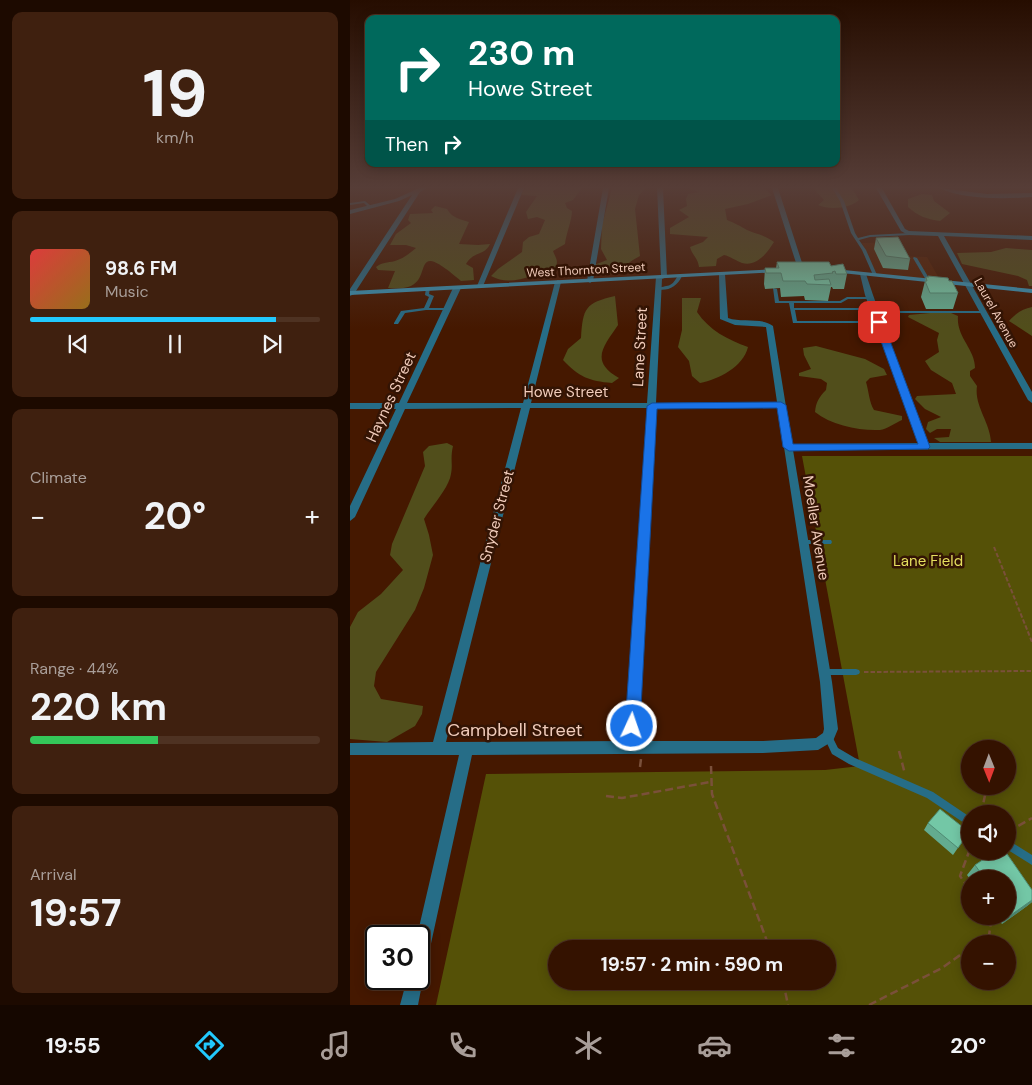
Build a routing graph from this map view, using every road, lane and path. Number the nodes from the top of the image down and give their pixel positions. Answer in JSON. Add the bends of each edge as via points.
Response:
{"nodes":[{"id":1,"x":390,"y":235,"type":"edge"},
{"id":2,"x":501,"y":235,"type":"edge"},
{"id":3,"x":598,"y":235,"type":"edge"},
{"id":4,"x":661,"y":235,"type":"edge"},
{"id":5,"x":790,"y":235,"type":"edge"},
{"id":6,"x":855,"y":235,"type":"edge"},
{"id":7,"x":892,"y":235,"type":"edge"},
{"id":8,"x":924,"y":235,"type":"edge"},
{"id":9,"x":941,"y":236,"type":"junction"},
{"id":10,"x":1032,"y":238,"type":"edge"},
{"id":11,"x":858,"y":239,"type":"junction"},
{"id":12,"x":915,"y":258,"type":"dead end"},
{"id":13,"x":801,"y":269,"type":"junction"},
{"id":14,"x":809,"y":269,"type":"edge"},
{"id":15,"x":824,"y":270,"type":"edge"},
{"id":16,"x":769,"y":271,"type":"junction"},
{"id":17,"x":722,"y":274,"type":"junction"},
{"id":18,"x":863,"y":274,"type":"junction"},
{"id":19,"x":874,"y":275,"type":"junction"},
{"id":20,"x":680,"y":276,"type":"junction"},
{"id":21,"x":662,"y":277,"type":"junction"},
{"id":22,"x":590,"y":280,"type":"junction"},
{"id":23,"x":772,"y":280,"type":"edge"},
{"id":24,"x":928,"y":280,"type":"junction"},
{"id":25,"x":558,"y":282,"type":"junction"},
{"id":26,"x":968,"y":284,"type":"junction"},
{"id":27,"x":480,"y":286,"type":"junction"},
{"id":28,"x":457,"y":288,"type":"junction"},
{"id":29,"x":428,"y":289,"type":"junction"},
{"id":30,"x":658,"y":289,"type":"junction"},
{"id":31,"x":775,"y":289,"type":"dead end"},
{"id":32,"x":1032,"y":291,"type":"edge"},
{"id":33,"x":350,"y":293,"type":"edge"},
{"id":34,"x":870,"y":298,"type":"junction"},
{"id":35,"x":791,"y":302,"type":"junction"},
{"id":36,"x":426,"y":309,"type":"junction"},
{"id":37,"x":447,"y":309,"type":"junction"},
{"id":38,"x":792,"y":309,"type":"junction"},
{"id":39,"x":874,"y":311,"type":"junction"},
{"id":40,"x":983,"y":312,"type":"junction"},
{"id":41,"x":879,"y":322,"type":"junction"},
{"id":42,"x":396,"y":323,"type":"dead end"},
{"id":43,"x":1032,"y":400,"type":"edge"},
{"id":44,"x":781,"y":405,"type":"junction"},
{"id":45,"x":350,"y":406,"type":"edge"},
{"id":46,"x":402,"y":406,"type":"junction"},
{"id":47,"x":526,"y":406,"type":"junction"},
{"id":48,"x":652,"y":406,"type":"junction"},
{"id":49,"x":1032,"y":446,"type":"edge"},
{"id":50,"x":789,"y":447,"type":"junction"},
{"id":51,"x":924,"y":447,"type":"junction"},
{"id":52,"x":350,"y":517,"type":"edge"},
{"id":53,"x":803,"y":542,"type":"junction"},
{"id":54,"x":829,"y":542,"type":"dead end"},
{"id":55,"x":994,"y":547,"type":"dead end"},
{"id":56,"x":1032,"y":642,"type":"edge"},
{"id":57,"x":1032,"y":671,"type":"edge"},
{"id":58,"x":824,"y":672,"type":"junction"},
{"id":59,"x":856,"y":672,"type":"joint"},
{"id":60,"x":828,"y":738,"type":"junction"},
{"id":61,"x":631,"y":748,"type":"junction"},
{"id":62,"x":350,"y":749,"type":"edge"},
{"id":63,"x":438,"y":749,"type":"junction"},
{"id":64,"x":467,"y":749,"type":"junction"},
{"id":65,"x":899,"y":751,"type":"dead end"},
{"id":66,"x":710,"y":766,"type":"dead end"},
{"id":67,"x":710,"y":782,"type":"junction"},
{"id":68,"x":907,"y":784,"type":"junction"},
{"id":69,"x":606,"y":796,"type":"dead end"},
{"id":70,"x":961,"y":816,"type":"edge"},
{"id":71,"x":1032,"y":818,"type":"edge"},
{"id":72,"x":1016,"y":827,"type":"edge"},
{"id":73,"x":1016,"y":850,"type":"edge"},
{"id":74,"x":1032,"y":860,"type":"edge"},
{"id":75,"x":427,"y":925,"type":"edge"},
{"id":76,"x":767,"y":940,"type":"edge"},
{"id":77,"x":961,"y":954,"type":"edge"},
{"id":78,"x":412,"y":990,"type":"edge"},
{"id":79,"x":785,"y":990,"type":"edge"},
{"id":80,"x":409,"y":1005,"type":"edge"},
{"id":81,"x":788,"y":1005,"type":"edge"},
{"id":82,"x":869,"y":1005,"type":"edge"}],
"edges":[{"from":1,"to":33,"type":"street"},
{"from":2,"to":27,"type":"street"},
{"from":3,"to":22,"type":"street"},
{"from":4,"to":21,"type":"street","name":"Lane Street"},
{"from":5,"to":13,"type":"street"},
{"from":6,"to":11,"type":"lane"},
{"from":7,"to":11,"type":"lane"},
{"from":8,"to":9,"type":"street"},
{"from":9,"to":10,"type":"street"},
{"from":9,"to":26,"type":"street","name":"Laurel Avenue"},
{"from":11,"to":19,"type":"lane"},
{"from":12,"to":24,"type":"lane"},
{"from":13,"to":14,"type":"main road","name":"West Thornton Street"},
{"from":13,"to":16,"type":"main road","name":"West Thornton Street"},
{"from":15,"to":18,"type":"main road"},
{"from":16,"to":17,"type":"main road","name":"West Thornton Street"},
{"from":16,"to":23,"type":"lane"},
{"from":17,"to":20,"type":"main road","name":"West Thornton Street"},
{"from":17,"to":44,"type":"street","name":"Moeller Avenue","via":[[724,319],[769,326]]},
{"from":18,"to":19,"type":"main road"},
{"from":18,"to":34,"type":"street"},
{"from":19,"to":24,"type":"main road"},
{"from":20,"to":21,"type":"main road","name":"West Thornton Street"},
{"from":20,"to":30,"type":"lane","via":[[672,287]]},
{"from":21,"to":22,"type":"main road","name":"West Thornton Street"},
{"from":21,"to":30,"type":"street","name":"Lane Street"},
{"from":22,"to":25,"type":"main road","name":"West Thornton Street"},
{"from":24,"to":26,"type":"main road"},
{"from":25,"to":27,"type":"main road","name":"West Thornton Street"},
{"from":25,"to":47,"type":"street","name":"Snyder Street"},
{"from":26,"to":32,"type":"main road"},
{"from":26,"to":40,"type":"street","name":"Laurel Avenue"},
{"from":27,"to":28,"type":"main road","name":"West Thornton Street"},
{"from":28,"to":29,"type":"main road","name":"West Thornton Street"},
{"from":28,"to":37,"type":"street","name":"Haynes Street"},
{"from":29,"to":33,"type":"main road","name":"West Thornton Street"},
{"from":29,"to":36,"type":"lane","via":[[427,295],[432,296]]},
{"from":30,"to":48,"type":"street","name":"Lane Street"},
{"from":31,"to":35,"type":"lane","via":[[778,302]]},
{"from":34,"to":35,"type":"lane","via":[[847,298],[841,302]]},
{"from":34,"to":39,"type":"street"},
{"from":35,"to":38,"type":"lane"},
{"from":36,"to":37,"type":"lane"},
{"from":36,"to":42,"type":"lane","via":[[403,312]]},
{"from":37,"to":46,"type":"street","name":"Haynes Street"},
{"from":38,"to":39,"type":"lane"},
{"from":38,"to":41,"type":"lane","via":[[795,322]]},
{"from":39,"to":40,"type":"lane"},
{"from":39,"to":41,"type":"street"},
{"from":40,"to":43,"type":"street","name":"Laurel Avenue"},
{"from":41,"to":51,"type":"street"},
{"from":44,"to":48,"type":"street","name":"Howe Street"},
{"from":44,"to":50,"type":"street","name":"Moeller Avenue"},
{"from":45,"to":46,"type":"street","name":"Howe Street"},
{"from":46,"to":47,"type":"street","name":"Howe Street"},
{"from":46,"to":52,"type":"street","name":"Haynes Street"},
{"from":47,"to":48,"type":"street","name":"Howe Street"},
{"from":47,"to":63,"type":"street","name":"Snyder Street"},
{"from":48,"to":61,"type":"street","name":"Lane Street"},
{"from":49,"to":51,"type":"street"},
{"from":50,"to":51,"type":"street"},
{"from":50,"to":53,"type":"street","name":"Moeller Avenue"},
{"from":53,"to":54,"type":"lane"},
{"from":53,"to":58,"type":"street","name":"Moeller Avenue"},
{"from":55,"to":56,"type":"path"},
{"from":57,"to":59,"type":"path"},
{"from":58,"to":59,"type":"lane"},
{"from":58,"to":60,"type":"street","name":"Moeller Avenue","via":[[831,729]]},
{"from":60,"to":61,"type":"street","name":"Campbell Street","via":[[818,744],[763,747]]},
{"from":60,"to":68,"type":"lane","via":[[835,751],[852,761]]},
{"from":61,"to":64,"type":"street","name":"Campbell Street"},
{"from":62,"to":63,"type":"street","name":"Campbell Street"},
{"from":63,"to":64,"type":"street","name":"Campbell Street"},
{"from":64,"to":75,"type":"street"},
{"from":65,"to":68,"type":"path"},
{"from":66,"to":67,"type":"path"},
{"from":67,"to":69,"type":"path","via":[[622,798]]},
{"from":67,"to":76,"type":"path"},
{"from":68,"to":70,"type":"lane"},
{"from":71,"to":72,"type":"path"},
{"from":73,"to":74,"type":"lane"},
{"from":77,"to":82,"type":"path","via":[[942,968]]},
{"from":78,"to":80,"type":"street"},
{"from":79,"to":81,"type":"path"}]}
